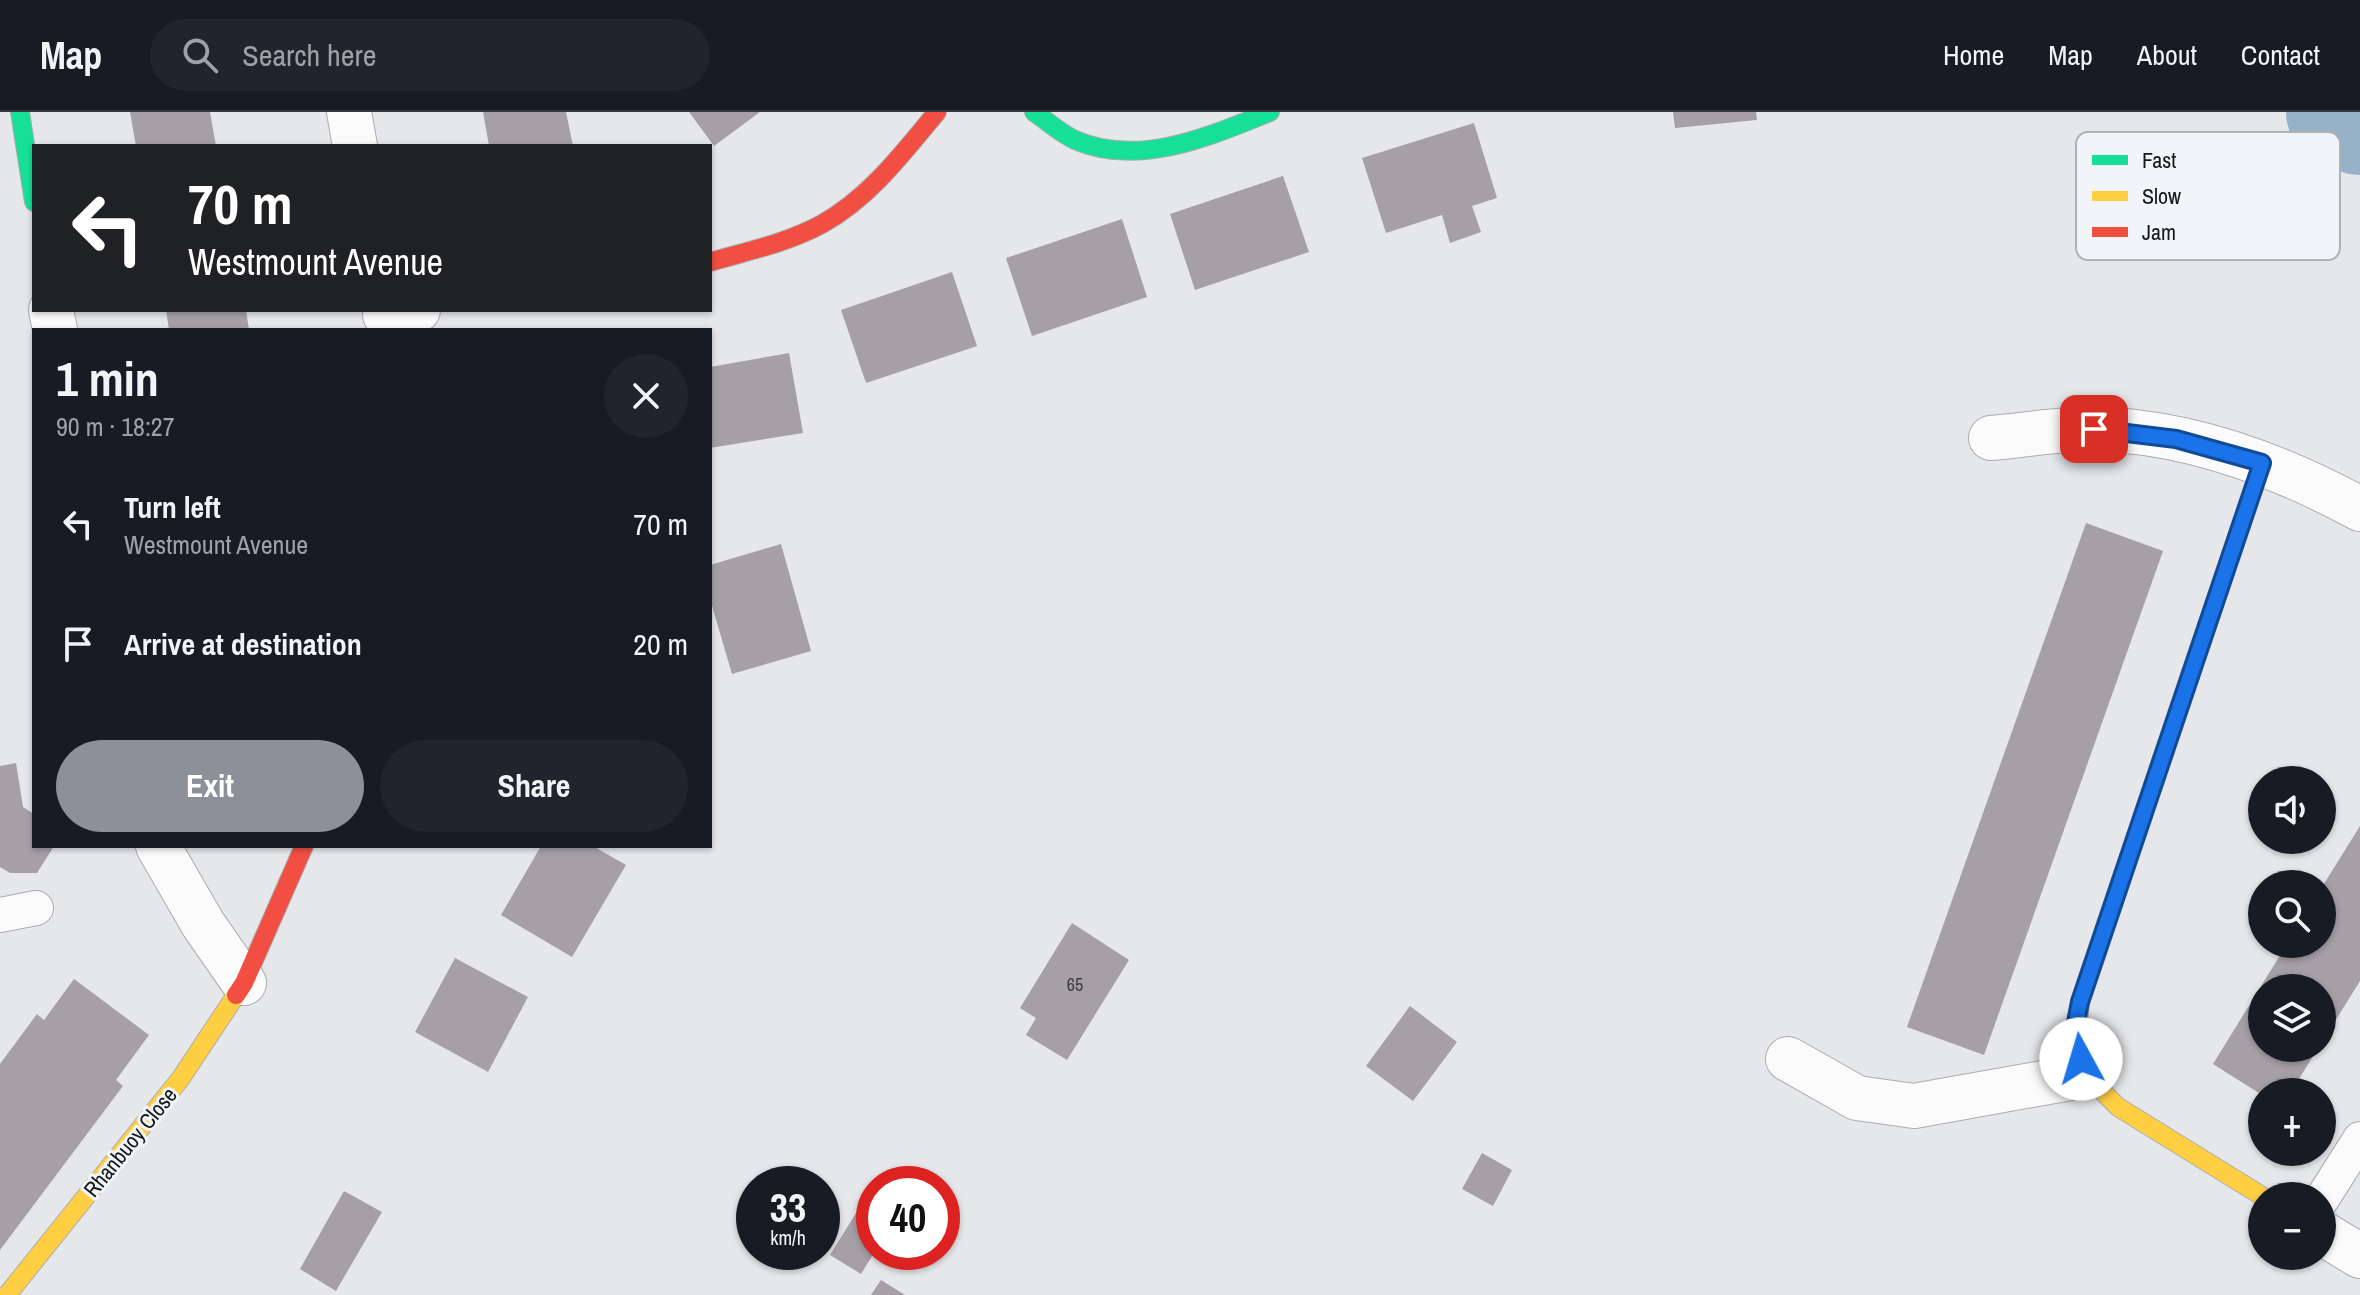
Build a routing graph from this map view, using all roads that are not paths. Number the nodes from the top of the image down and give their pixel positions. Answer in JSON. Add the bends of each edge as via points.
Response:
{"nodes":[{"id":1,"x":20,"y":112,"type":"edge"},
{"id":2,"x":349,"y":112,"type":"edge"},
{"id":3,"x":937,"y":112,"type":"edge"},
{"id":4,"x":1034,"y":112,"type":"edge"},
{"id":5,"x":1270,"y":112,"type":"edge"},
{"id":6,"x":355,"y":144,"type":"edge"},
{"id":7,"x":32,"y":189,"type":"edge"},
{"id":8,"x":712,"y":261,"type":"edge"},
{"id":9,"x":1991,"y":438,"type":"dead end"},
{"id":10,"x":2262,"y":463,"type":"junction"},
{"id":11,"x":2360,"y":509,"type":"edge"},
{"id":12,"x":159,"y":848,"type":"edge"},
{"id":13,"x":303,"y":848,"type":"edge"},
{"id":14,"x":36,"y":908,"type":"dead end"},
{"id":15,"x":0,"y":915,"type":"edge"},
{"id":16,"x":244,"y":983,"type":"junction"},
{"id":17,"x":1788,"y":1059,"type":"dead end"},
{"id":18,"x":2087,"y":1075,"type":"junction"},
{"id":19,"x":2360,"y":1139,"type":"edge"},
{"id":20,"x":2333,"y":1182,"type":"edge"},
{"id":21,"x":2248,"y":1187,"type":"edge"},
{"id":22,"x":2336,"y":1241,"type":"edge"},
{"id":23,"x":2360,"y":1256,"type":"edge"},
{"id":24,"x":7,"y":1295,"type":"edge"}],
"edges":[{"from":1,"to":7,"type":"street"},
{"from":2,"to":6,"type":"street"},
{"from":3,"to":8,"type":"street","via":[[878,181],[822,224]]},
{"from":4,"to":5,"type":"street","via":[[1073,139],[1115,150],[1155,149]]},
{"from":9,"to":10,"type":"street","via":[[2094,429],[2176,439]]},
{"from":10,"to":11,"type":"street"},
{"from":10,"to":18,"type":"street","via":[[2080,1002],[2077,1040]]},
{"from":12,"to":16,"type":"street"},
{"from":13,"to":16,"type":"street","name":"Rhanbuoy Close"},
{"from":14,"to":15,"type":"lane"},
{"from":16,"to":24,"type":"street","name":"Rhanbuoy Close","via":[[181,1078]]},
{"from":17,"to":18,"type":"street","via":[[1857,1098],[1914,1106]]},
{"from":18,"to":21,"type":"street","via":[[2118,1107]]},
{"from":19,"to":20,"type":"lane"},
{"from":22,"to":23,"type":"street"}]}
